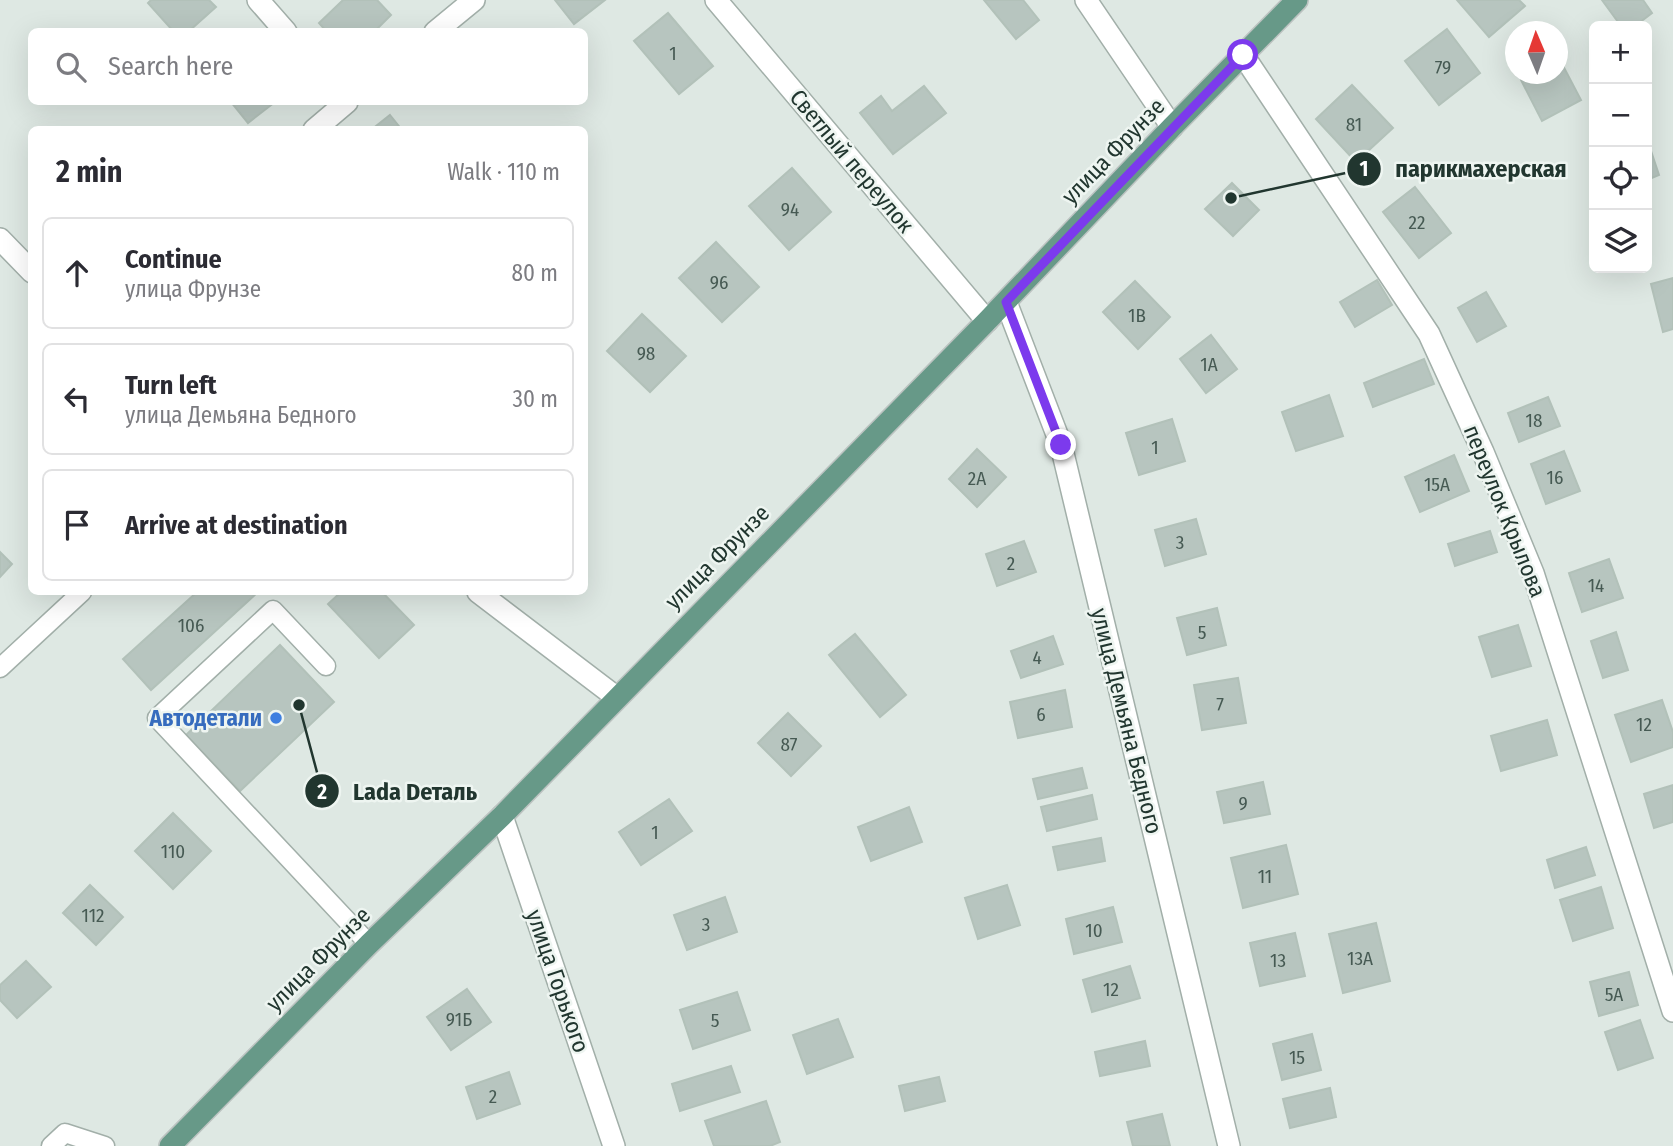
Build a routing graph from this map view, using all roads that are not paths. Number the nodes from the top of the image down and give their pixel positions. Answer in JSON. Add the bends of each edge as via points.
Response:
{"nodes":[{"id":1,"x":258,"y":0,"type":"edge"},
{"id":2,"x":474,"y":0,"type":"edge"},
{"id":3,"x":716,"y":0,"type":"edge"},
{"id":4,"x":1086,"y":0,"type":"edge"},
{"id":5,"x":1297,"y":0,"type":"edge"},
{"id":6,"x":282,"y":28,"type":"edge"},
{"id":7,"x":440,"y":28,"type":"edge"},
{"id":8,"x":1243,"y":55,"type":"junction"},
{"id":9,"x":343,"y":105,"type":"edge"},
{"id":10,"x":319,"y":126,"type":"edge"},
{"id":11,"x":1172,"y":127,"type":"junction"},
{"id":12,"x":0,"y":239,"type":"edge"},
{"id":13,"x":28,"y":268,"type":"edge"},
{"id":14,"x":1006,"y":302,"type":"junction"},
{"id":15,"x":987,"y":321,"type":"junction"},
{"id":16,"x":79,"y":595,"type":"edge"},
{"id":17,"x":482,"y":595,"type":"edge"},
{"id":18,"x":326,"y":666,"type":"dead end"},
{"id":19,"x":0,"y":668,"type":"edge"},
{"id":20,"x":616,"y":697,"type":"junction"},
{"id":21,"x":502,"y":816,"type":"junction"},
{"id":22,"x":369,"y":944,"type":"junction"},
{"id":23,"x":1673,"y":1011,"type":"edge"},
{"id":24,"x":51,"y":1146,"type":"edge"},
{"id":25,"x":105,"y":1146,"type":"edge"},
{"id":26,"x":170,"y":1146,"type":"edge"},
{"id":27,"x":614,"y":1146,"type":"edge"},
{"id":28,"x":1229,"y":1146,"type":"edge"}],
"edges":[{"from":1,"to":6,"type":"street"},
{"from":2,"to":7,"type":"street"},
{"from":3,"to":15,"type":"street","name":"Светлый переулок"},
{"from":4,"to":11,"type":"street"},
{"from":5,"to":8,"type":"main road","name":"улица Фрунзе"},
{"from":8,"to":11,"type":"main road","name":"улица Фрунзе"},
{"from":8,"to":23,"type":"street","name":"переулок Крылова","via":[[1429,334],[1483,452],[1534,573]]},
{"from":9,"to":10,"type":"street"},
{"from":11,"to":14,"type":"main road","name":"улица Фрунзе"},
{"from":12,"to":13,"type":"street"},
{"from":14,"to":15,"type":"main road","name":"улица Фрунзе"},
{"from":14,"to":28,"type":"street","name":"улица Демьяна Бедного","via":[[1061,445]]},
{"from":15,"to":20,"type":"main road","name":"улица Фрунзе"},
{"from":16,"to":19,"type":"lane"},
{"from":17,"to":20,"type":"street"},
{"from":18,"to":22,"type":"lane","via":[[273,610],[157,718]]},
{"from":20,"to":21,"type":"main road","name":"улица Фрунзе"},
{"from":21,"to":22,"type":"main road","name":"улица Фрунзе"},
{"from":21,"to":27,"type":"street","name":"улица Горького"},
{"from":22,"to":26,"type":"main road","name":"улица Фрунзе"},
{"from":24,"to":25,"type":"lane","via":[[65,1133]]}]}
